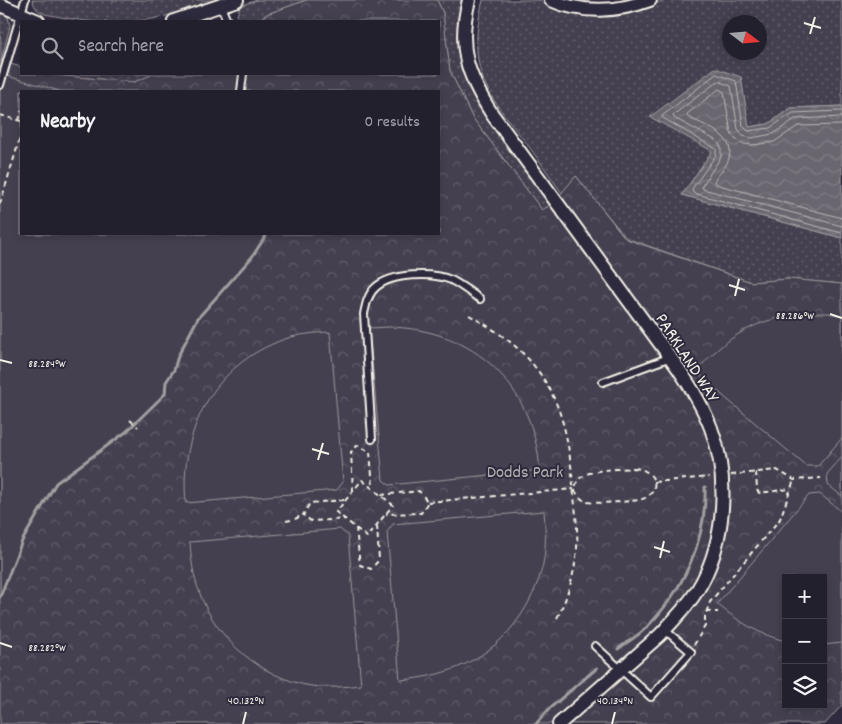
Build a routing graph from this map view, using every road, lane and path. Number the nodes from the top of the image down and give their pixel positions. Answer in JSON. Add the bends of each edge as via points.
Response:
{"nodes":[{"id":1,"x":25,"y":0,"type":"edge"},
{"id":2,"x":237,"y":0,"type":"edge"},
{"id":3,"x":469,"y":0,"type":"edge"},
{"id":4,"x":550,"y":0,"type":"edge"},
{"id":5,"x":650,"y":0,"type":"edge"},
{"id":6,"x":0,"y":5,"type":"edge"},
{"id":7,"x":221,"y":6,"type":"junction"},
{"id":8,"x":20,"y":15,"type":"junction"},
{"id":9,"x":35,"y":20,"type":"edge"},
{"id":10,"x":177,"y":20,"type":"edge"},
{"id":11,"x":227,"y":20,"type":"edge"},
{"id":12,"x":243,"y":75,"type":"edge"},
{"id":13,"x":0,"y":85,"type":"edge"},
{"id":14,"x":241,"y":90,"type":"edge"},
{"id":15,"x":0,"y":116,"type":"edge"},
{"id":16,"x":20,"y":121,"type":"edge"},
{"id":17,"x":20,"y":138,"type":"edge"},
{"id":18,"x":0,"y":204,"type":"edge"},
{"id":19,"x":480,"y":299,"type":"dead end"},
{"id":20,"x":469,"y":315,"type":"dead end"},
{"id":21,"x":671,"y":357,"type":"junction"},
{"id":22,"x":603,"y":382,"type":"dead end"},
{"id":23,"x":130,"y":420,"type":"dead end"},
{"id":24,"x":138,"y":427,"type":"dead end"},
{"id":25,"x":372,"y":439,"type":"dead end"},
{"id":26,"x":756,"y":472,"type":"junction"},
{"id":27,"x":733,"y":475,"type":"dead end"},
{"id":28,"x":717,"y":476,"type":"dead end"},
{"id":29,"x":821,"y":478,"type":"dead end"},
{"id":30,"x":794,"y":480,"type":"junction"},
{"id":31,"x":654,"y":482,"type":"junction"},
{"id":32,"x":373,"y":488,"type":"junction"},
{"id":33,"x":574,"y":489,"type":"junction"},
{"id":34,"x":790,"y":489,"type":"junction"},
{"id":35,"x":353,"y":491,"type":"junction"},
{"id":36,"x":381,"y":495,"type":"junction"},
{"id":37,"x":346,"y":500,"type":"junction"},
{"id":38,"x":428,"y":502,"type":"junction"},
{"id":39,"x":385,"y":514,"type":"junction"},
{"id":40,"x":302,"y":515,"type":"junction"},
{"id":41,"x":346,"y":519,"type":"junction"},
{"id":42,"x":286,"y":521,"type":"dead end"},
{"id":43,"x":376,"y":525,"type":"junction"},
{"id":44,"x":356,"y":528,"type":"junction"},
{"id":45,"x":706,"y":612,"type":"junction"},
{"id":46,"x":718,"y":612,"type":"dead end"},
{"id":47,"x":556,"y":622,"type":"dead end"},
{"id":48,"x":665,"y":630,"type":"junction"},
{"id":49,"x":595,"y":646,"type":"dead end"},
{"id":50,"x":691,"y":652,"type":"junction"},
{"id":51,"x":620,"y":670,"type":"junction"},
{"id":52,"x":559,"y":724,"type":"edge"}],
"edges":[{"from":1,"to":8,"type":"lane"},
{"from":2,"to":7,"type":"street"},
{"from":3,"to":21,"type":"street","name":"PARKLAND WAY","via":[[464,28],[465,57],[478,92]]},
{"from":4,"to":5,"type":"street","via":[[597,10]]},
{"from":6,"to":8,"type":"street"},
{"from":7,"to":10,"type":"street"},
{"from":7,"to":11,"type":"lane"},
{"from":8,"to":9,"type":"street"},
{"from":8,"to":13,"type":"lane"},
{"from":12,"to":14,"type":"lane"},
{"from":15,"to":16,"type":"path"},
{"from":17,"to":18,"type":"path"},
{"from":19,"to":25,"type":"lane","via":[[451,280],[432,275],[386,281],[368,297],[364,314]]},
{"from":20,"to":33,"type":"path","via":[[508,339],[546,383],[563,419]]},
{"from":21,"to":22,"type":"lane"},
{"from":21,"to":48,"type":"street","name":"PARKLAND WAY","via":[[711,429],[720,465],[722,508],[718,536],[706,574]]},
{"from":23,"to":24,"type":"path"},
{"from":26,"to":27,"type":"path"},
{"from":26,"to":30,"type":"path","via":[[777,470]]},
{"from":26,"to":34,"type":"path","via":[[759,493]]},
{"from":28,"to":31,"type":"path"},
{"from":29,"to":30,"type":"path"},
{"from":30,"to":34,"type":"path"},
{"from":31,"to":33,"type":"path","via":[[647,471],[634,468],[590,472],[576,482]]},
{"from":31,"to":33,"type":"path","via":[[643,500],[585,502]]},
{"from":32,"to":35,"type":"path","via":[[362,480]]},
{"from":32,"to":35,"type":"path","via":[[370,452],[358,445],[351,452]]},
{"from":32,"to":36,"type":"path"},
{"from":33,"to":38,"type":"path"},
{"from":33,"to":47,"type":"path","via":[[576,558],[566,601]]},
{"from":34,"to":45,"type":"path","via":[[780,519],[710,602]]},
{"from":35,"to":37,"type":"path"},
{"from":36,"to":38,"type":"path","via":[[419,491]]},
{"from":36,"to":39,"type":"path","via":[[393,505]]},
{"from":37,"to":40,"type":"path","via":[[310,503]]},
{"from":37,"to":41,"type":"path","via":[[336,512]]},
{"from":38,"to":39,"type":"path","via":[[421,513]]},
{"from":39,"to":43,"type":"path"},
{"from":40,"to":41,"type":"path","via":[[311,520]]},
{"from":40,"to":42,"type":"path"},
{"from":41,"to":44,"type":"path"},
{"from":43,"to":44,"type":"path","via":[[367,537]]},
{"from":43,"to":44,"type":"path","via":[[378,560],[371,569],[360,565]]},
{"from":45,"to":46,"type":"path"},
{"from":45,"to":50,"type":"path","via":[[705,626]]},
{"from":48,"to":50,"type":"lane"},
{"from":48,"to":51,"type":"street","name":"PARKLAND WAY"},
{"from":49,"to":51,"type":"lane"},
{"from":50,"to":51,"type":"lane","via":[[650,698]]},
{"from":51,"to":52,"type":"street","name":"PARKLAND WAY"}]}
